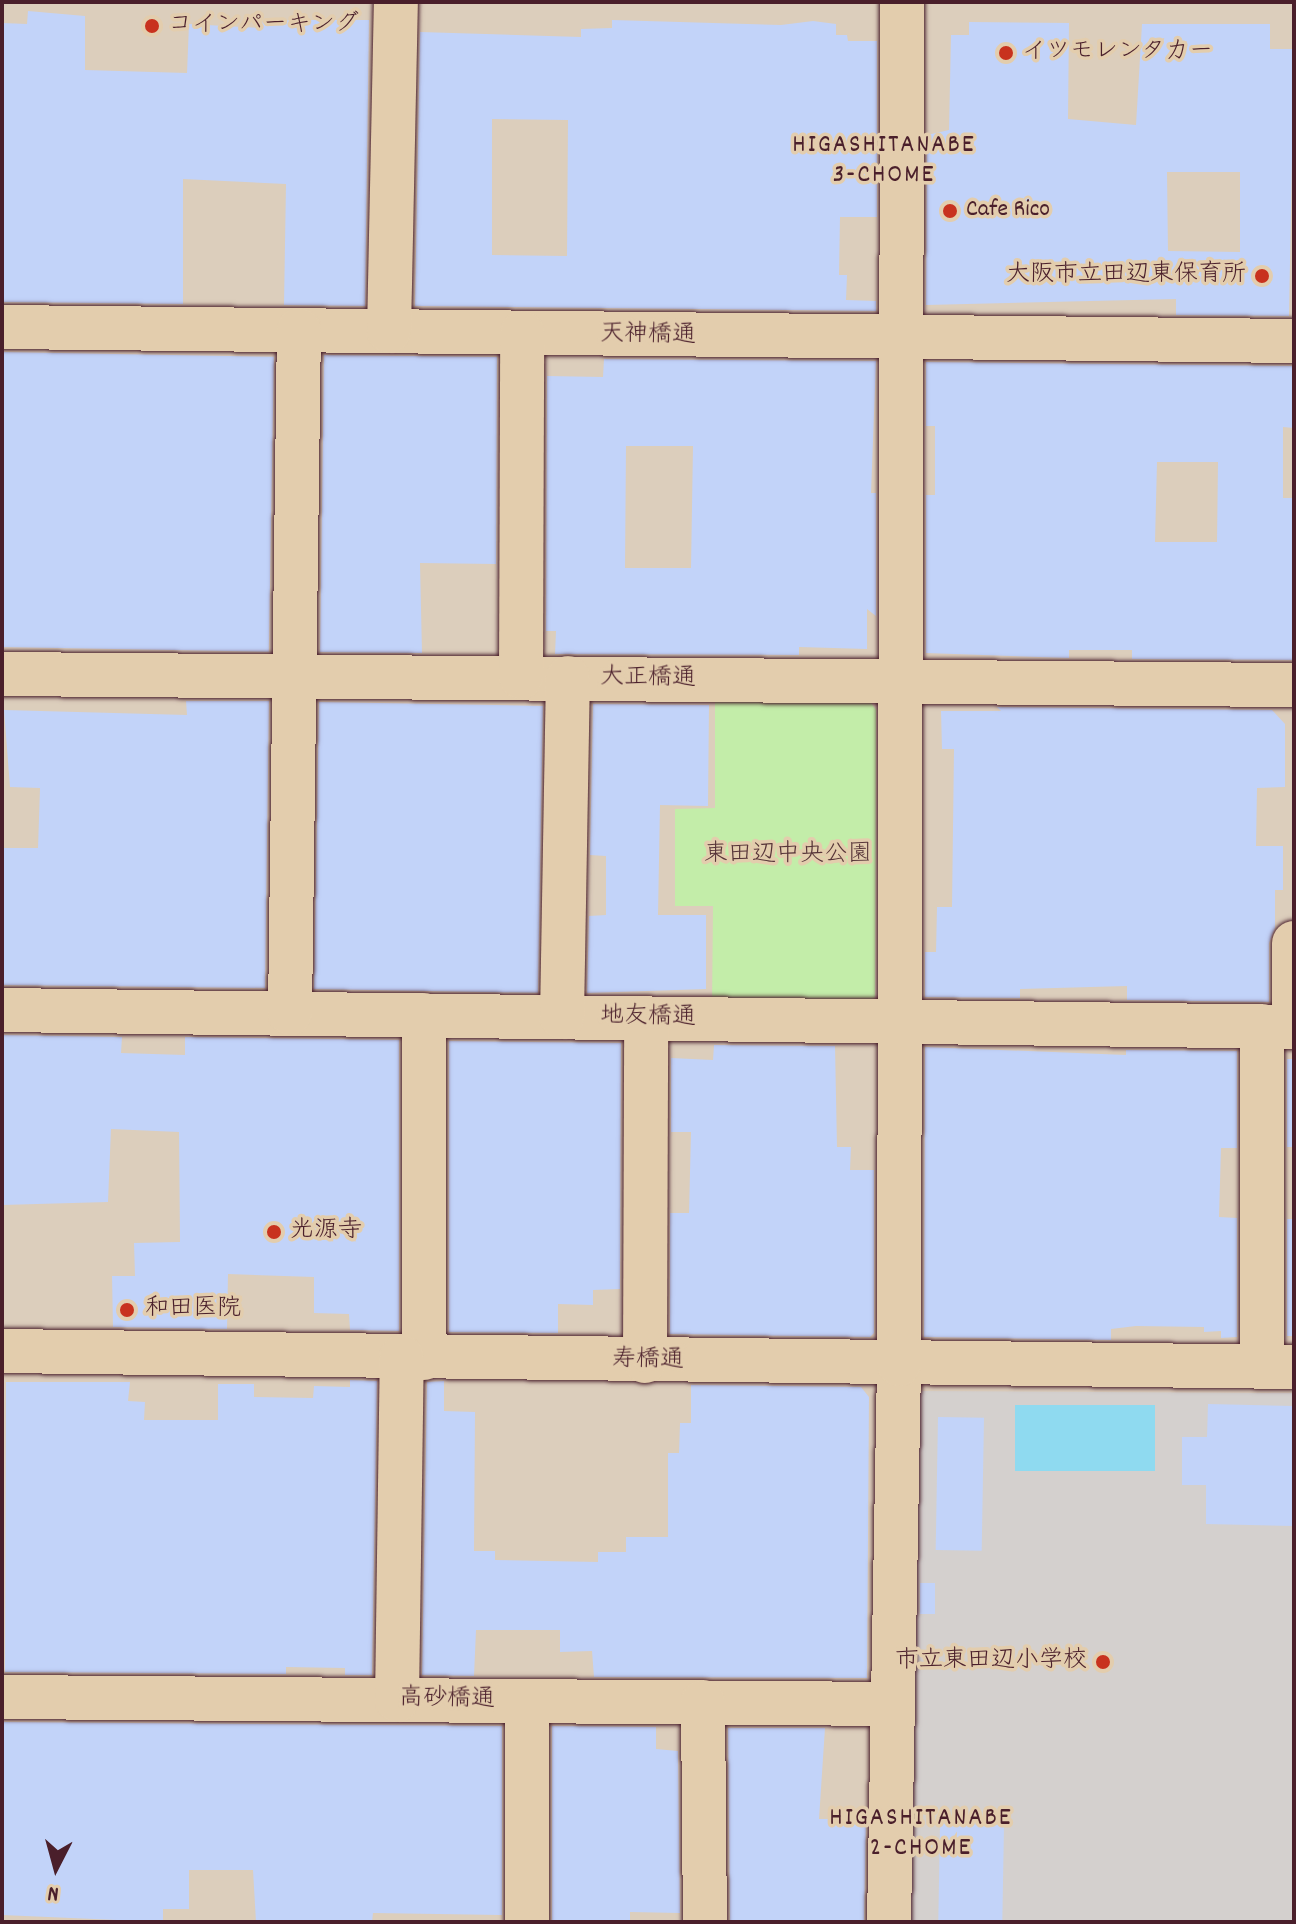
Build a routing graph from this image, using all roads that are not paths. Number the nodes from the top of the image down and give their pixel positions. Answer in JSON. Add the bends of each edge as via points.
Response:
{"nodes":[{"id":1,"x":396,"y":2,"type":"edge"},
{"id":2,"x":902,"y":2,"type":"edge"},
{"id":3,"x":2,"y":327,"type":"edge"},
{"id":4,"x":299,"y":330,"type":"junction"},
{"id":5,"x":389,"y":331,"type":"junction"},
{"id":6,"x":522,"y":333,"type":"junction"},
{"id":7,"x":899,"y":341,"type":"junction"},
{"id":8,"x":1294,"y":341,"type":"edge"},
{"id":9,"x":2,"y":674,"type":"edge"},
{"id":10,"x":296,"y":675,"type":"junction"},
{"id":11,"x":521,"y":677,"type":"junction"},
{"id":12,"x":568,"y":678,"type":"junction"},
{"id":13,"x":899,"y":681,"type":"junction"},
{"id":14,"x":1294,"y":685,"type":"edge"},
{"id":15,"x":1294,"y":943,"type":"edge"},
{"id":16,"x":2,"y":1010,"type":"edge"},
{"id":17,"x":290,"y":1013,"type":"junction"},
{"id":18,"x":424,"y":1015,"type":"junction"},
{"id":19,"x":562,"y":1017,"type":"junction"},
{"id":20,"x":646,"y":1018,"type":"junction"},
{"id":21,"x":899,"y":1021,"type":"junction"},
{"id":22,"x":1283,"y":1026,"type":"edge"},
{"id":23,"x":2,"y":1351,"type":"edge"},
{"id":24,"x":413,"y":1357,"type":"junction"},
{"id":25,"x":645,"y":1361,"type":"junction"},
{"id":26,"x":899,"y":1364,"type":"junction"},
{"id":27,"x":1278,"y":1366,"type":"edge"},
{"id":28,"x":2,"y":1697,"type":"edge"},
{"id":29,"x":397,"y":1700,"type":"junction"},
{"id":30,"x":527,"y":1701,"type":"junction"},
{"id":31,"x":703,"y":1702,"type":"junction"},
{"id":32,"x":893,"y":1704,"type":"junction"},
{"id":33,"x":527,"y":1922,"type":"edge"},
{"id":34,"x":705,"y":1922,"type":"edge"},
{"id":35,"x":889,"y":1922,"type":"edge"}],
"edges":[{"from":1,"to":5,"type":"street"},
{"from":2,"to":7,"type":"street"},
{"from":3,"to":4,"type":"street","name":"天神橋通"},
{"from":4,"to":5,"type":"street","name":"天神橋通"},
{"from":4,"to":10,"type":"street"},
{"from":5,"to":6,"type":"street","name":"天神橋通"},
{"from":6,"to":7,"type":"street","name":"天神橋通"},
{"from":6,"to":11,"type":"street"},
{"from":7,"to":8,"type":"street","name":"天神橋通"},
{"from":7,"to":13,"type":"street"},
{"from":9,"to":10,"type":"street","name":"大正橋通"},
{"from":10,"to":11,"type":"street","name":"大正橋通"},
{"from":10,"to":17,"type":"street"},
{"from":11,"to":12,"type":"street","name":"大正橋通"},
{"from":12,"to":13,"type":"street","name":"大正橋通"},
{"from":12,"to":19,"type":"street"},
{"from":13,"to":14,"type":"street","name":"大正橋通"},
{"from":13,"to":21,"type":"street"},
{"from":15,"to":22,"type":"street"},
{"from":16,"to":17,"type":"street","name":"地友橋通"},
{"from":17,"to":18,"type":"street","name":"地友橋通"},
{"from":18,"to":19,"type":"street","name":"地友橋通"},
{"from":18,"to":24,"type":"street"},
{"from":19,"to":20,"type":"street","name":"地友橋通"},
{"from":20,"to":21,"type":"street","name":"地友橋通"},
{"from":20,"to":25,"type":"street"},
{"from":21,"to":22,"type":"street","name":"地友橋通"},
{"from":21,"to":26,"type":"street"},
{"from":22,"to":27,"type":"street"},
{"from":23,"to":24,"type":"street","name":"寿橋通"},
{"from":24,"to":25,"type":"street","name":"寿橋通"},
{"from":24,"to":29,"type":"street"},
{"from":25,"to":26,"type":"street","name":"寿橋通"},
{"from":26,"to":27,"type":"street","name":"寿橋通"},
{"from":26,"to":32,"type":"street"},
{"from":28,"to":29,"type":"street","name":"高砂橋通"},
{"from":29,"to":30,"type":"street","name":"高砂橋通"},
{"from":30,"to":31,"type":"street","name":"高砂橋通"},
{"from":30,"to":33,"type":"street"},
{"from":31,"to":32,"type":"street","name":"高砂橋通"},
{"from":31,"to":34,"type":"street"},
{"from":32,"to":35,"type":"street"}]}
